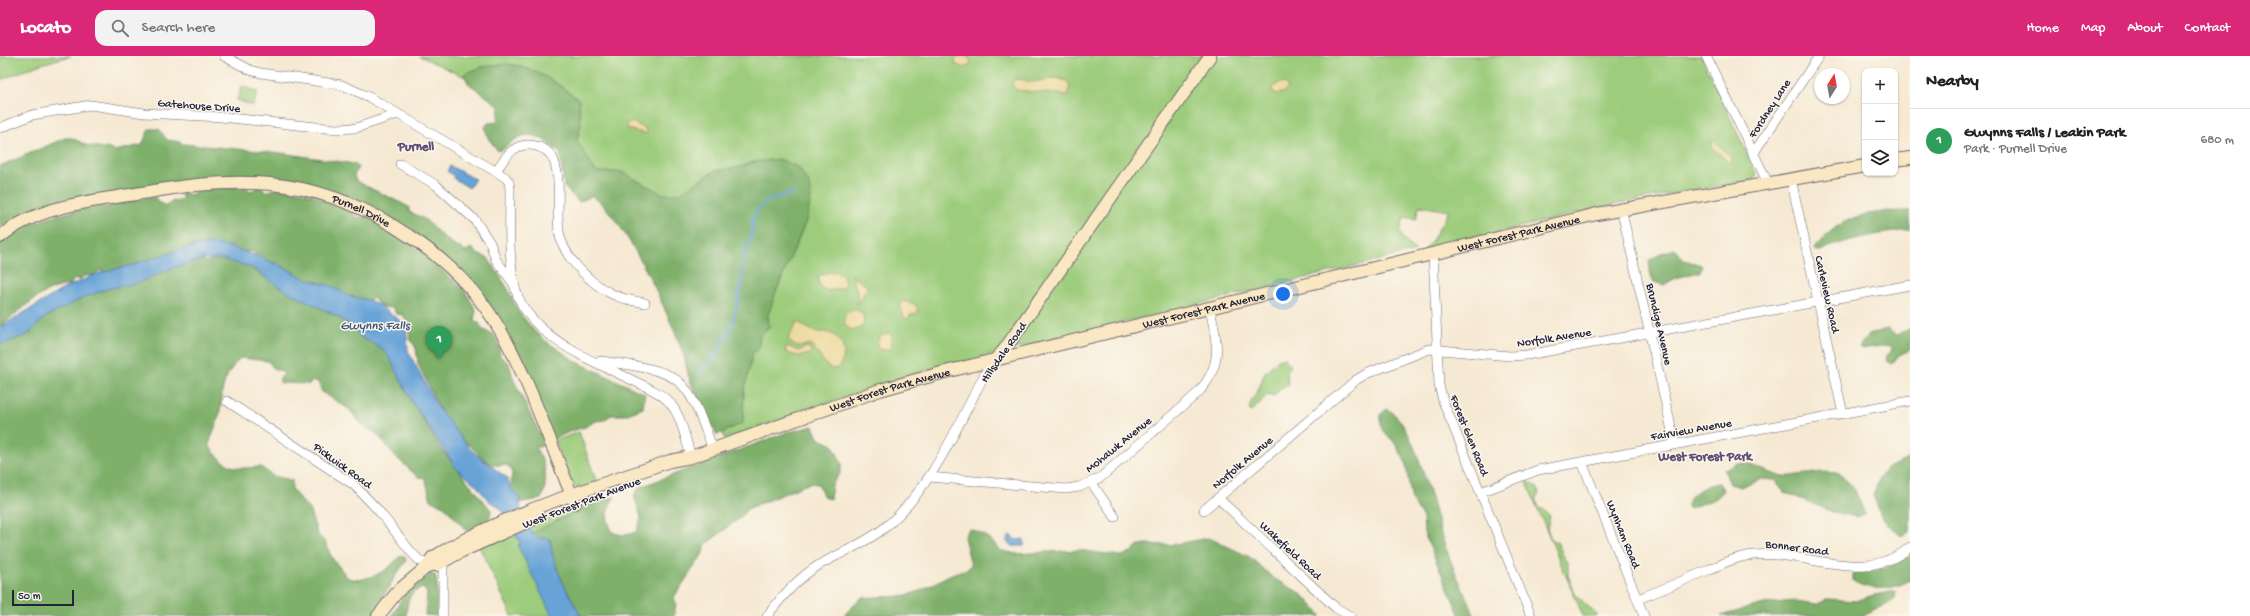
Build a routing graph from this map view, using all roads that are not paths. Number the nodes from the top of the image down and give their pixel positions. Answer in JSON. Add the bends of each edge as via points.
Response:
{"nodes":[{"id":1,"x":224,"y":56,"type":"edge"},
{"id":2,"x":1210,"y":56,"type":"edge"},
{"id":3,"x":1706,"y":56,"type":"edge"},
{"id":4,"x":1819,"y":56,"type":"edge"},
{"id":5,"x":398,"y":114,"type":"junction"},
{"id":6,"x":0,"y":128,"type":"edge"},
{"id":7,"x":1753,"y":154,"type":"junction"},
{"id":8,"x":1910,"y":158,"type":"edge"},
{"id":9,"x":1898,"y":160,"type":"edge"},
{"id":10,"x":400,"y":164,"type":"dead end"},
{"id":11,"x":1862,"y":167,"type":"edge"},
{"id":12,"x":496,"y":171,"type":"junction"},
{"id":13,"x":1791,"y":179,"type":"junction"},
{"id":14,"x":1768,"y":183,"type":"junction"},
{"id":15,"x":1622,"y":208,"type":"junction"},
{"id":16,"x":0,"y":237,"type":"edge"},
{"id":17,"x":1433,"y":253,"type":"junction"},
{"id":18,"x":514,"y":284,"type":"junction"},
{"id":19,"x":1910,"y":285,"type":"edge"},
{"id":20,"x":646,"y":302,"type":"dead end"},
{"id":21,"x":1818,"y":302,"type":"junction"},
{"id":22,"x":1210,"y":308,"type":"junction"},
{"id":23,"x":1650,"y":333,"type":"junction"},
{"id":24,"x":1438,"y":348,"type":"junction"},
{"id":25,"x":591,"y":359,"type":"junction"},
{"id":26,"x":995,"y":360,"type":"junction"},
{"id":27,"x":227,"y":401,"type":"dead end"},
{"id":28,"x":1910,"y":401,"type":"edge"},
{"id":29,"x":1843,"y":414,"type":"junction"},
{"id":30,"x":1675,"y":444,"type":"junction"},
{"id":31,"x":713,"y":449,"type":"junction"},
{"id":32,"x":691,"y":457,"type":"junction"},
{"id":33,"x":1582,"y":462,"type":"junction"},
{"id":34,"x":929,"y":477,"type":"junction"},
{"id":35,"x":1091,"y":482,"type":"junction"},
{"id":36,"x":1481,"y":492,"type":"junction"},
{"id":37,"x":1218,"y":498,"type":"junction"},
{"id":38,"x":574,"y":499,"type":"junction"},
{"id":39,"x":1204,"y":510,"type":"dead end"},
{"id":40,"x":1114,"y":517,"type":"dead end"},
{"id":41,"x":490,"y":533,"type":"junction"},
{"id":42,"x":1910,"y":547,"type":"edge"},
{"id":43,"x":443,"y":562,"type":"junction"},
{"id":44,"x":429,"y":565,"type":"junction"},
{"id":45,"x":392,"y":598,"type":"junction"},
{"id":46,"x":1638,"y":600,"type":"junction"},
{"id":47,"x":378,"y":616,"type":"edge"},
{"id":48,"x":386,"y":616,"type":"edge"},
{"id":49,"x":443,"y":616,"type":"edge"},
{"id":50,"x":767,"y":616,"type":"edge"},
{"id":51,"x":1350,"y":616,"type":"edge"},
{"id":52,"x":1531,"y":616,"type":"edge"},
{"id":53,"x":1644,"y":616,"type":"edge"}],
"edges":[{"from":1,"to":5,"type":"street","via":[[261,73],[342,85]]},
{"from":2,"to":26,"type":"main road","name":"Hillsdale Road"},
{"from":3,"to":7,"type":"street"},
{"from":4,"to":7,"type":"street","name":"Fordney Lane"},
{"from":5,"to":6,"type":"street","name":"Gatehouse Drive","via":[[356,128],[335,129],[221,117],[144,113],[92,105],[32,115]]},
{"from":5,"to":12,"type":"street"},
{"from":7,"to":14,"type":"street"},
{"from":8,"to":9,"type":"main road"},
{"from":10,"to":18,"type":"street","via":[[436,185],[475,220],[490,243],[496,260]]},
{"from":11,"to":13,"type":"main road","name":"West Forest Park Avenue"},
{"from":12,"to":18,"type":"street","via":[[509,182]]},
{"from":12,"to":20,"type":"street","via":[[508,155],[520,146],[538,146],[550,153],[556,167],[559,231],[565,250],[585,273],[610,293]]},
{"from":13,"to":14,"type":"main road","name":"West Forest Park Avenue"},
{"from":13,"to":21,"type":"street","name":"Carleview Road"},
{"from":14,"to":15,"type":"main road","name":"West Forest Park Avenue"},
{"from":15,"to":17,"type":"main road","name":"West Forest Park Avenue"},
{"from":15,"to":23,"type":"street","name":"Brundige Avenue"},
{"from":16,"to":38,"type":"main road","name":"Purnell Drive","via":[[21,223],[54,210],[172,188],[238,182],[262,182],[297,187],[346,201],[366,210],[422,244],[468,284],[501,332],[518,365]]},
{"from":17,"to":22,"type":"main road","name":"West Forest Park Avenue"},
{"from":17,"to":24,"type":"street","name":"Forest Glen Road"},
{"from":18,"to":25,"type":"street","via":[[521,303],[546,332],[566,347]]},
{"from":19,"to":21,"type":"street","name":"Norfolk Avenue"},
{"from":21,"to":23,"type":"street","name":"Norfolk Avenue"},
{"from":21,"to":29,"type":"street","name":"Carleview Road"},
{"from":22,"to":26,"type":"main road","name":"West Forest Park Avenue"},
{"from":22,"to":35,"type":"street","name":"Mohawk Avenue","via":[[1217,353],[1213,374],[1207,383],[1100,478]]},
{"from":23,"to":24,"type":"street","name":"Norfolk Avenue","via":[[1518,356]]},
{"from":23,"to":30,"type":"street","name":"Brundige Avenue"},
{"from":24,"to":36,"type":"street","name":"Forest Glen Road","via":[[1439,385],[1443,401]]},
{"from":24,"to":37,"type":"street","name":"Norfolk Avenue","via":[[1429,349],[1356,380]]},
{"from":25,"to":31,"type":"street","via":[[655,371],[678,380],[695,406]]},
{"from":25,"to":32,"type":"street","via":[[666,399],[676,412]]},
{"from":26,"to":31,"type":"main road","name":"West Forest Park Avenue","via":[[898,385]]},
{"from":26,"to":34,"type":"street","name":"Hillsdale Road"},
{"from":27,"to":44,"type":"street","name":"Pickwick Road","via":[[354,485],[412,553]]},
{"from":28,"to":29,"type":"street","name":"Fairview Avenue"},
{"from":29,"to":30,"type":"street","name":"Fairview Avenue"},
{"from":30,"to":33,"type":"street","name":"Fairview Avenue"},
{"from":31,"to":32,"type":"main road","name":"West Forest Park Avenue"},
{"from":32,"to":38,"type":"main road","name":"West Forest Park Avenue","via":[[683,464]]},
{"from":33,"to":36,"type":"street","name":"Fairview Avenue","via":[[1538,470]]},
{"from":33,"to":46,"type":"street","name":"Wynham Road"},
{"from":34,"to":35,"type":"street","name":"Mohawk Avenue","via":[[1053,489],[1066,489]]},
{"from":34,"to":50,"type":"street","name":"Hillsdale Road","via":[[904,509],[883,529],[807,573]]},
{"from":35,"to":40,"type":"street"},
{"from":36,"to":52,"type":"street","name":"Forest Glen Road"},
{"from":37,"to":39,"type":"street","name":"Norfolk Avenue"},
{"from":37,"to":51,"type":"street","name":"Wakefield Road","via":[[1331,603]]},
{"from":38,"to":41,"type":"main road","name":"West Forest Park Avenue"},
{"from":41,"to":43,"type":"main road"},
{"from":41,"to":44,"type":"main road","via":[[446,549],[432,558]]},
{"from":42,"to":46,"type":"street","name":"Bonner Road","via":[[1892,558],[1864,566],[1753,554],[1725,563]]},
{"from":43,"to":44,"type":"main road"},
{"from":43,"to":49,"type":"street"},
{"from":44,"to":45,"type":"main road"},
{"from":45,"to":47,"type":"main road"},
{"from":45,"to":48,"type":"main road"},
{"from":46,"to":53,"type":"street","name":"Wynham Road"}]}
